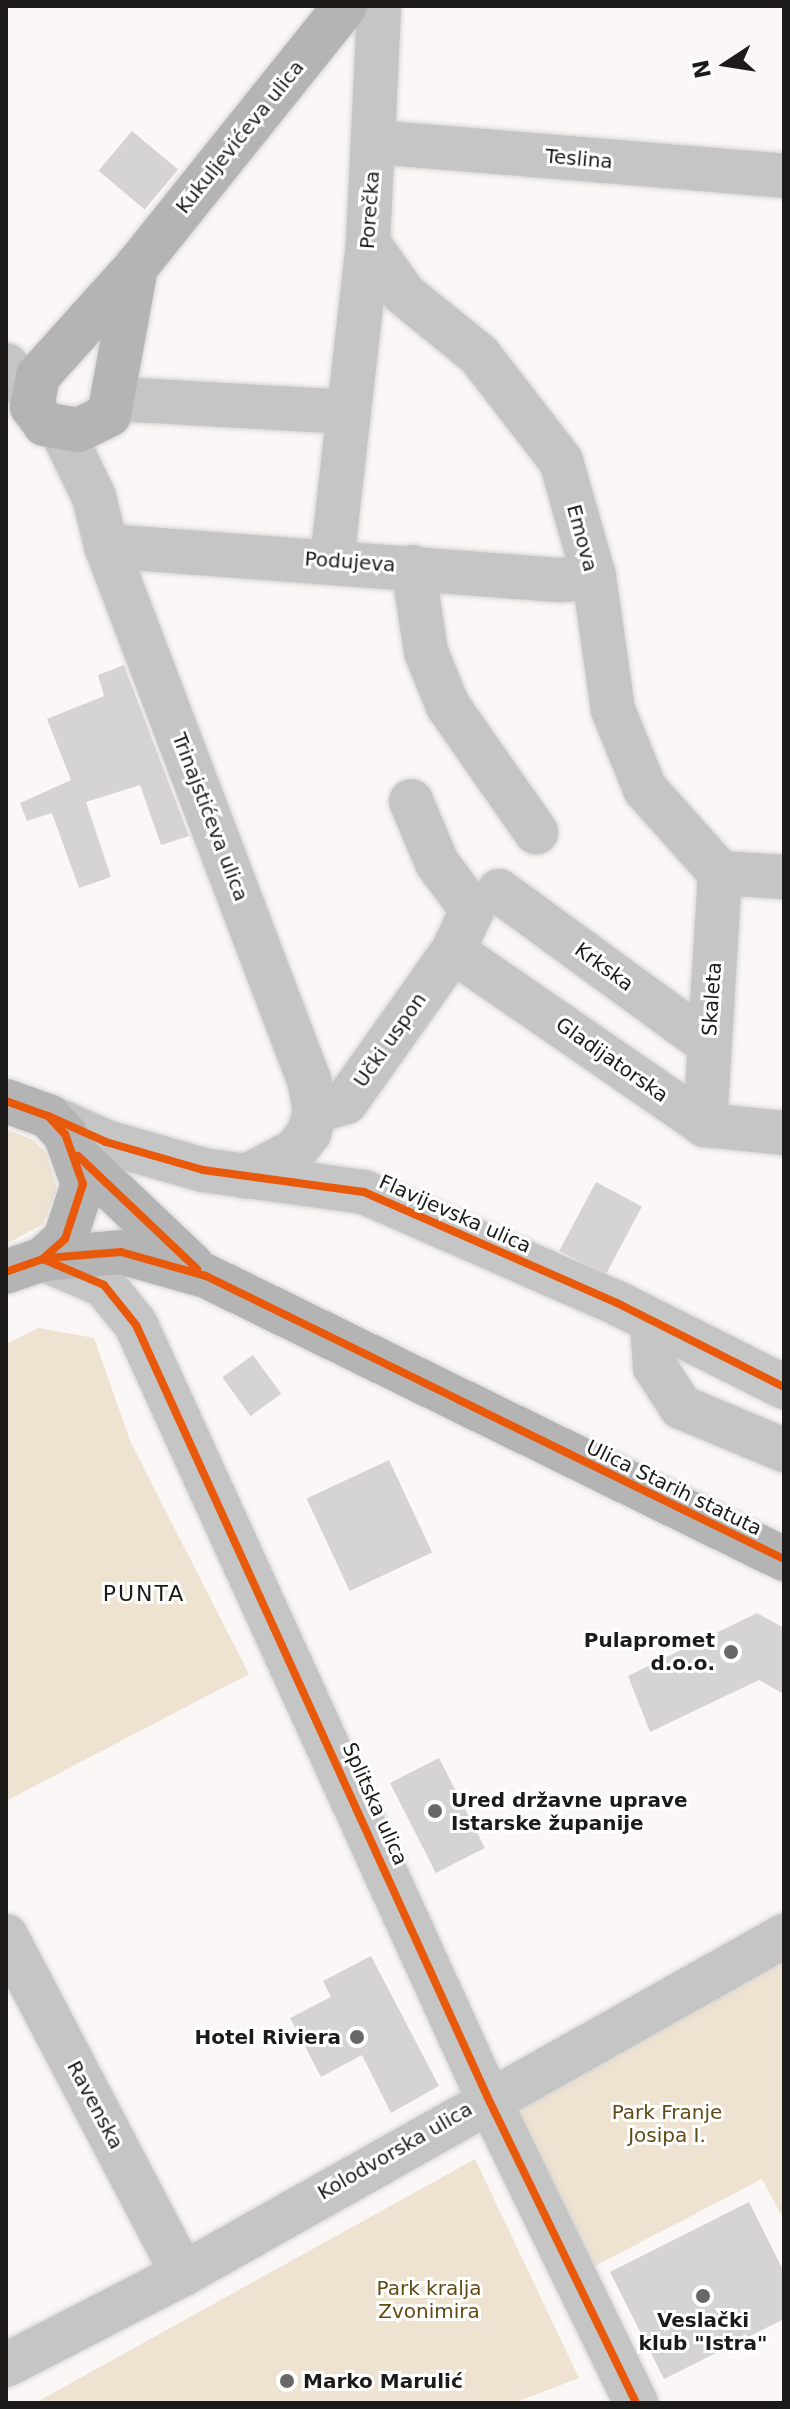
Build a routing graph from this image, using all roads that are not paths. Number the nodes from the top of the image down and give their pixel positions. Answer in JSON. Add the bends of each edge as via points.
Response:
{"nodes":[{"id":1,"x":345,"y":6,"type":"edge"},
{"id":2,"x":379,"y":6,"type":"edge"},
{"id":3,"x":374,"y":142,"type":"junction"},
{"id":4,"x":784,"y":176,"type":"edge"},
{"id":5,"x":368,"y":243,"type":"junction"},
{"id":6,"x":136,"y":267,"type":"junction"},
{"id":7,"x":18,"y":379,"type":"edge"},
{"id":8,"x":117,"y":399,"type":"junction"},
{"id":9,"x":349,"y":412,"type":"junction"},
{"id":10,"x":62,"y":431,"type":"junction"},
{"id":11,"x":106,"y":546,"type":"junction"},
{"id":12,"x":332,"y":560,"type":"junction"},
{"id":13,"x":413,"y":567,"type":"junction"},
{"id":14,"x":594,"y":577,"type":"junction"},
{"id":15,"x":411,"y":801,"type":"dead end"},
{"id":16,"x":536,"y":832,"type":"dead end"},
{"id":17,"x":720,"y":873,"type":"junction"},
{"id":18,"x":784,"y":877,"type":"edge"},
{"id":19,"x":499,"y":891,"type":"dead end"},
{"id":20,"x":453,"y":951,"type":"junction"},
{"id":21,"x":709,"y":1044,"type":"junction"},
{"id":22,"x":17,"y":1104,"type":"edge"},
{"id":23,"x":315,"y":1111,"type":"junction"},
{"id":24,"x":705,"y":1125,"type":"junction"},
{"id":25,"x":784,"y":1133,"type":"edge"},
{"id":26,"x":77,"y":1156,"type":"junction"},
{"id":27,"x":245,"y":1177,"type":"junction"},
{"id":28,"x":25,"y":1266,"type":"edge"},
{"id":29,"x":206,"y":1276,"type":"junction"},
{"id":30,"x":652,"y":1321,"type":"junction"},
{"id":31,"x":784,"y":1387,"type":"edge"},
{"id":32,"x":784,"y":1450,"type":"edge"},
{"id":33,"x":784,"y":1559,"type":"edge"},
{"id":34,"x":6,"y":1936,"type":"edge"},
{"id":35,"x":784,"y":1936,"type":"edge"},
{"id":36,"x":488,"y":2098,"type":"junction"},
{"id":37,"x":183,"y":2274,"type":"junction"},
{"id":38,"x":6,"y":2365,"type":"edge"},
{"id":39,"x":636,"y":2403,"type":"edge"}],
"edges":[{"from":1,"to":6,"type":"main road","name":"Kukuljevićeva ulica"},
{"from":2,"to":3,"type":"street","name":"Porečka"},
{"from":3,"to":4,"type":"street","name":"Teslina"},
{"from":3,"to":5,"type":"street","name":"Porečka"},
{"from":5,"to":9,"type":"street","name":"Porečka"},
{"from":5,"to":14,"type":"street","name":"Emova","via":[[404,294],[479,355],[561,461]]},
{"from":6,"to":7,"type":"main road","name":"Kukuljevićeva ulica","via":[[38,376]]},
{"from":6,"to":8,"type":"main road"},
{"from":7,"to":10,"type":"main road","name":"Kukuljevićeva ulica","via":[[45,424]]},
{"from":8,"to":9,"type":"street"},
{"from":8,"to":10,"type":"main road","via":[[93,426]]},
{"from":9,"to":12,"type":"street","name":"Porečka"},
{"from":10,"to":11,"type":"street","name":"Trinajstićeva ulica","via":[[94,497]]},
{"from":11,"to":12,"type":"street","name":"Podujeva"},
{"from":11,"to":23,"type":"street","name":"Trinajstićeva ulica"},
{"from":12,"to":13,"type":"street","name":"Podujeva"},
{"from":13,"to":14,"type":"street","name":"Podujeva"},
{"from":13,"to":16,"type":"street","via":[[426,652],[448,706]]},
{"from":14,"to":17,"type":"street","name":"Emova","via":[[613,710],[645,789]]},
{"from":15,"to":20,"type":"street","name":"Učki uspon","via":[[437,863],[472,910]]},
{"from":17,"to":18,"type":"street"},
{"from":17,"to":21,"type":"street","name":"Skaleta"},
{"from":19,"to":21,"type":"street","name":"Krkska"},
{"from":20,"to":23,"type":"street","name":"Učki uspon","via":[[346,1102]]},
{"from":20,"to":24,"type":"street","name":"Gladijatorska"},
{"from":21,"to":24,"type":"street","name":"Skaleta"},
{"from":22,"to":26,"type":"main road"},
{"from":22,"to":27,"type":"street","name":"Flavijevska ulica","via":[[148,1155]]},
{"from":23,"to":27,"type":"street","via":[[295,1151]]},
{"from":24,"to":25,"type":"street","name":"Gladijatorska"},
{"from":26,"to":28,"type":"main road","via":[[83,1184],[78,1213],[65,1239]]},
{"from":26,"to":29,"type":"main road","via":[[141,1222]]},
{"from":27,"to":30,"type":"street","name":"Flavijevska ulica","via":[[364,1192]]},
{"from":28,"to":29,"type":"main road","via":[[121,1252]]},
{"from":28,"to":36,"type":"street","name":"Splitska ulica","via":[[104,1285],[136,1325]]},
{"from":29,"to":33,"type":"main road","name":"Ulica Starih statuta"},
{"from":30,"to":31,"type":"street","name":"Flavijevska ulica"},
{"from":30,"to":32,"type":"street","via":[[655,1367],[681,1407]]},
{"from":34,"to":37,"type":"street","name":"Ravenska"},
{"from":35,"to":36,"type":"street","name":"Kolodvorska ulica"},
{"from":36,"to":37,"type":"street","name":"Kolodvorska ulica"},
{"from":36,"to":39,"type":"street","name":"Splitska ulica"},
{"from":37,"to":38,"type":"street","name":"Kolodvorska ulica"}]}
